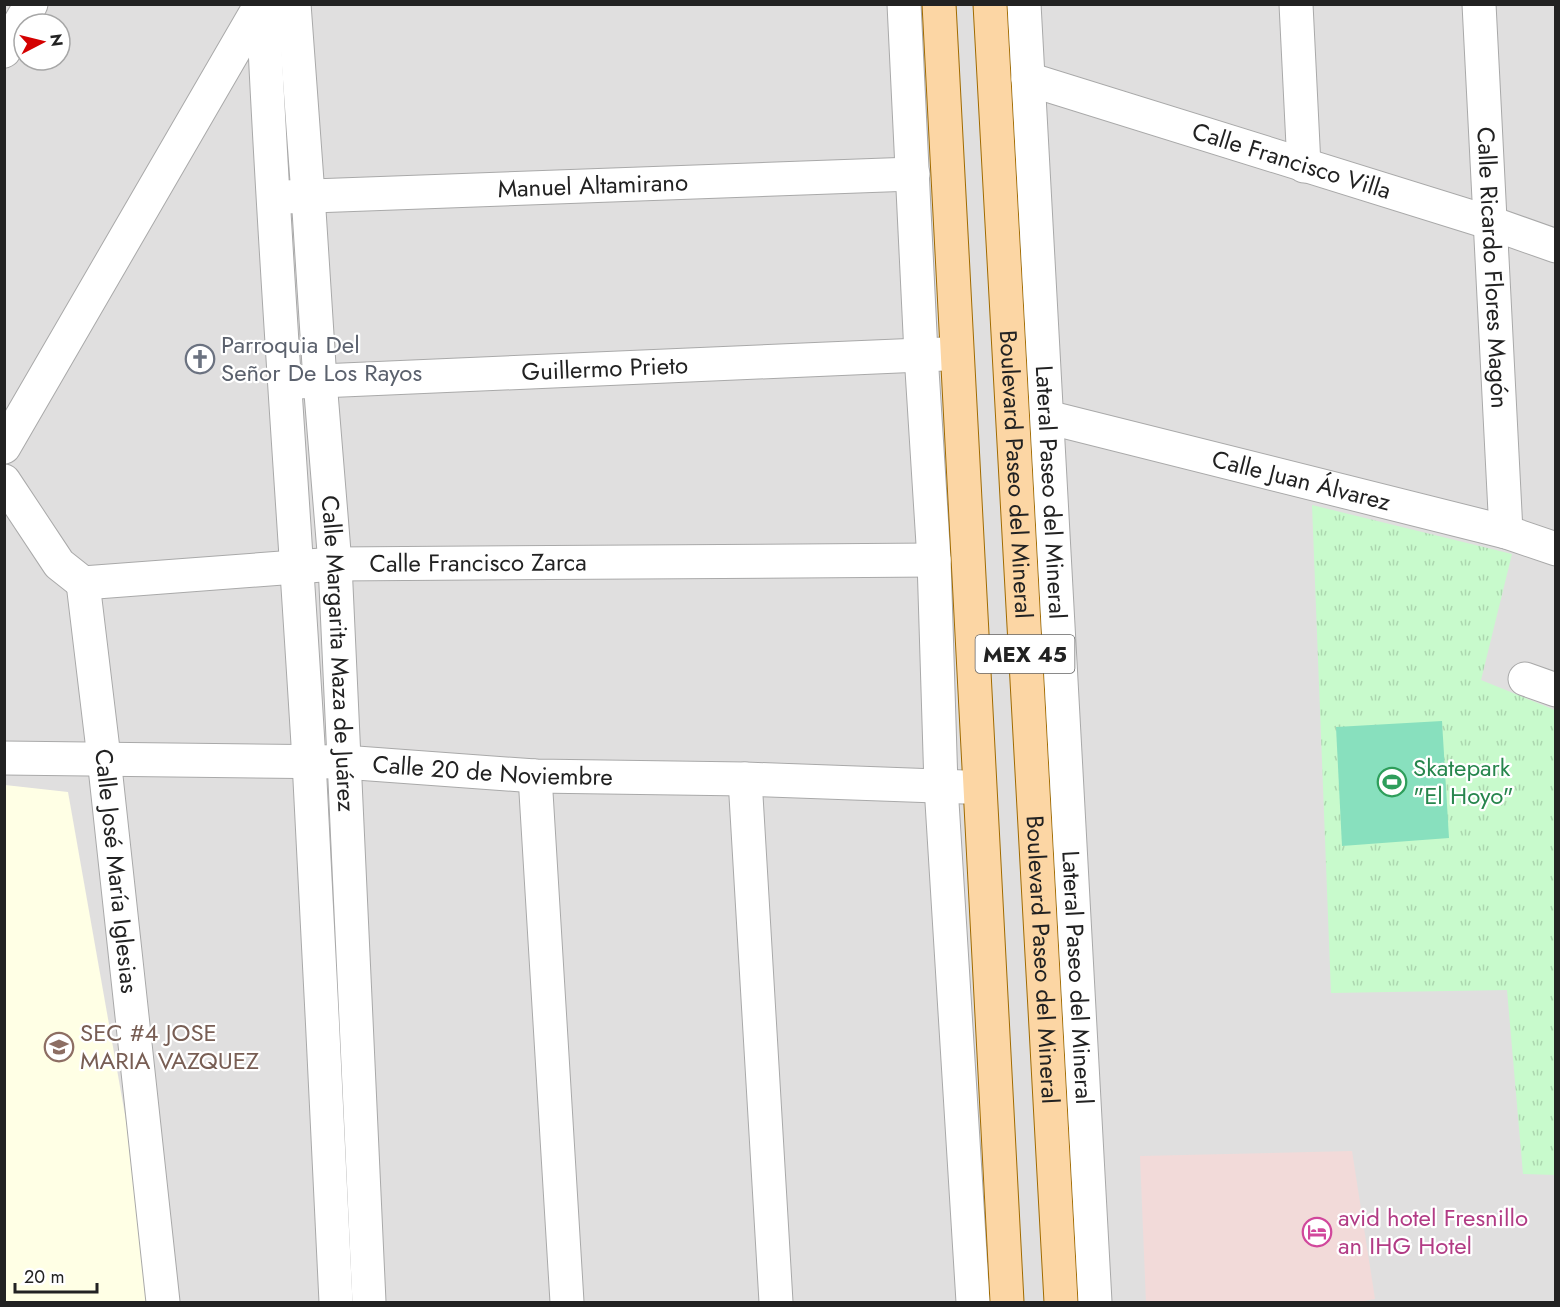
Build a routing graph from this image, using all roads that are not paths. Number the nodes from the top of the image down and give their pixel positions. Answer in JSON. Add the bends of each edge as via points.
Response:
{"nodes":[{"id":1,"x":31,"y":4,"type":"edge"},
{"id":2,"x":262,"y":4,"type":"edge"},
{"id":3,"x":294,"y":4,"type":"edge"},
{"id":4,"x":904,"y":4,"type":"edge"},
{"id":5,"x":939,"y":4,"type":"edge"},
{"id":6,"x":990,"y":4,"type":"edge"},
{"id":7,"x":1024,"y":4,"type":"edge"},
{"id":8,"x":1296,"y":4,"type":"edge"},
{"id":9,"x":1479,"y":4,"type":"edge"},
{"id":10,"x":4,"y":51,"type":"edge"},
{"id":11,"x":1028,"y":79,"type":"junction"},
{"id":12,"x":1304,"y":166,"type":"junction"},
{"id":13,"x":913,"y":174,"type":"junction"},
{"id":14,"x":308,"y":195,"type":"junction"},
{"id":15,"x":272,"y":198,"type":"junction"},
{"id":16,"x":1491,"y":223,"type":"junction"},
{"id":17,"x":1556,"y":246,"type":"edge"},
{"id":18,"x":921,"y":354,"type":"junction"},
{"id":19,"x":958,"y":354,"type":"junction"},
{"id":20,"x":320,"y":381,"type":"junction"},
{"id":21,"x":286,"y":382,"type":"junction"},
{"id":22,"x":1047,"y":417,"type":"junction"},
{"id":23,"x":4,"y":447,"type":"edge"},
{"id":24,"x":4,"y":481,"type":"edge"},
{"id":25,"x":1506,"y":532,"type":"junction"},
{"id":26,"x":1556,"y":549,"type":"edge"},
{"id":27,"x":934,"y":560,"type":"junction"},
{"id":28,"x":335,"y":564,"type":"junction"},
{"id":29,"x":297,"y":566,"type":"junction"},
{"id":30,"x":82,"y":582,"type":"junction"},
{"id":31,"x":1026,"y":665,"type":"junction"},
{"id":32,"x":1060,"y":666,"type":"junction"},
{"id":33,"x":1525,"y":679,"type":"dead end"},
{"id":34,"x":1556,"y":690,"type":"edge"},
{"id":35,"x":4,"y":758,"type":"edge"},
{"id":36,"x":104,"y":758,"type":"junction"},
{"id":37,"x":309,"y":762,"type":"junction"},
{"id":38,"x":343,"y":762,"type":"junction"},
{"id":39,"x":535,"y":776,"type":"junction"},
{"id":40,"x":745,"y":779,"type":"junction"},
{"id":41,"x":941,"y":786,"type":"junction"},
{"id":42,"x":980,"y":788,"type":"junction"},
{"id":43,"x":163,"y":1302,"type":"edge"},
{"id":44,"x":336,"y":1302,"type":"edge"},
{"id":45,"x":369,"y":1302,"type":"edge"},
{"id":46,"x":567,"y":1302,"type":"edge"},
{"id":47,"x":776,"y":1302,"type":"edge"},
{"id":48,"x":973,"y":1302,"type":"edge"},
{"id":49,"x":1007,"y":1302,"type":"edge"},
{"id":50,"x":1061,"y":1302,"type":"edge"},
{"id":51,"x":1095,"y":1302,"type":"edge"}],
"edges":[{"from":1,"to":10,"type":"street"},
{"from":2,"to":15,"type":"street","name":"Calle Margarita Maza de Juárez"},
{"from":2,"to":23,"type":"street"},
{"from":3,"to":14,"type":"street","name":"Calle Margarita Maza de Juárez"},
{"from":4,"to":13,"type":"street"},
{"from":5,"to":19,"type":"main road","number":"MEX 45"},
{"from":6,"to":31,"type":"main road","name":"Boulevard Paseo del Mineral","number":"MEX 45"},
{"from":7,"to":11,"type":"street","name":"Lateral Paseo del Mineral"},
{"from":8,"to":12,"type":"street"},
{"from":9,"to":16,"type":"street","name":"Calle Ricardo Flores Magón"},
{"from":11,"to":12,"type":"street","name":"Calle Francisco Villa"},
{"from":11,"to":22,"type":"street","name":"Lateral Paseo del Mineral"},
{"from":12,"to":16,"type":"street","name":"Calle Francisco Villa"},
{"from":13,"to":14,"type":"street","name":"Manuel Altamirano"},
{"from":13,"to":18,"type":"street"},
{"from":14,"to":15,"type":"street","name":"Manuel Altamirano"},
{"from":14,"to":20,"type":"street","name":"Calle Margarita Maza de Juárez"},
{"from":15,"to":21,"type":"street","name":"Calle Margarita Maza de Juárez"},
{"from":16,"to":17,"type":"street","name":"Calle Francisco Villa"},
{"from":16,"to":25,"type":"street","name":"Calle Ricardo Flores Magón"},
{"from":18,"to":19,"type":"street","name":"Guillermo Prieto"},
{"from":18,"to":20,"type":"street","name":"Guillermo Prieto"},
{"from":18,"to":27,"type":"street"},
{"from":19,"to":42,"type":"main road","number":"MEX 45"},
{"from":20,"to":21,"type":"street","name":"Guillermo Prieto"},
{"from":20,"to":28,"type":"street","name":"Calle Margarita Maza de Juárez"},
{"from":21,"to":29,"type":"street","name":"Calle Margarita Maza de Juárez"},
{"from":22,"to":25,"type":"street","name":"Calle Juan Álvarez"},
{"from":22,"to":32,"type":"street","name":"Lateral Paseo del Mineral"},
{"from":24,"to":30,"type":"street","via":[[59,564]]},
{"from":25,"to":26,"type":"street","name":"Calle Juan Álvarez"},
{"from":27,"to":28,"type":"street","name":"Calle Francisco Zarca"},
{"from":27,"to":41,"type":"street"},
{"from":28,"to":29,"type":"street","name":"Calle Francisco Zarca"},
{"from":28,"to":38,"type":"street","name":"Calle Margarita Maza de Juárez"},
{"from":29,"to":30,"type":"street","name":"Calle Francisco Zarca"},
{"from":29,"to":37,"type":"street","name":"Calle Margarita Maza de Juárez"},
{"from":30,"to":36,"type":"street","name":"Calle José María Iglesias"},
{"from":31,"to":32,"type":"street"},
{"from":31,"to":50,"type":"main road","name":"Boulevard Paseo del Mineral","number":"MEX 45"},
{"from":32,"to":51,"type":"street","name":"Lateral Paseo del Mineral"},
{"from":33,"to":34,"type":"street"},
{"from":35,"to":36,"type":"street","name":"Calle 20 de Noviembre"},
{"from":36,"to":37,"type":"street","name":"Calle 20 de Noviembre"},
{"from":36,"to":43,"type":"street","name":"Calle José María Iglesias"},
{"from":37,"to":38,"type":"street","name":"Calle 20 de Noviembre"},
{"from":37,"to":44,"type":"street","name":"Calle Margarita Maza de Juárez"},
{"from":38,"to":39,"type":"street","name":"Calle 20 de Noviembre"},
{"from":38,"to":45,"type":"street","name":"Calle Margarita Maza de Juárez"},
{"from":39,"to":40,"type":"street","name":"Calle 20 de Noviembre"},
{"from":39,"to":46,"type":"street"},
{"from":40,"to":41,"type":"street","name":"Calle 20 de Noviembre"},
{"from":40,"to":47,"type":"street"},
{"from":41,"to":42,"type":"street","name":"Calle 20 de Noviembre"},
{"from":41,"to":48,"type":"street"},
{"from":42,"to":49,"type":"main road","number":"MEX 45"}]}
